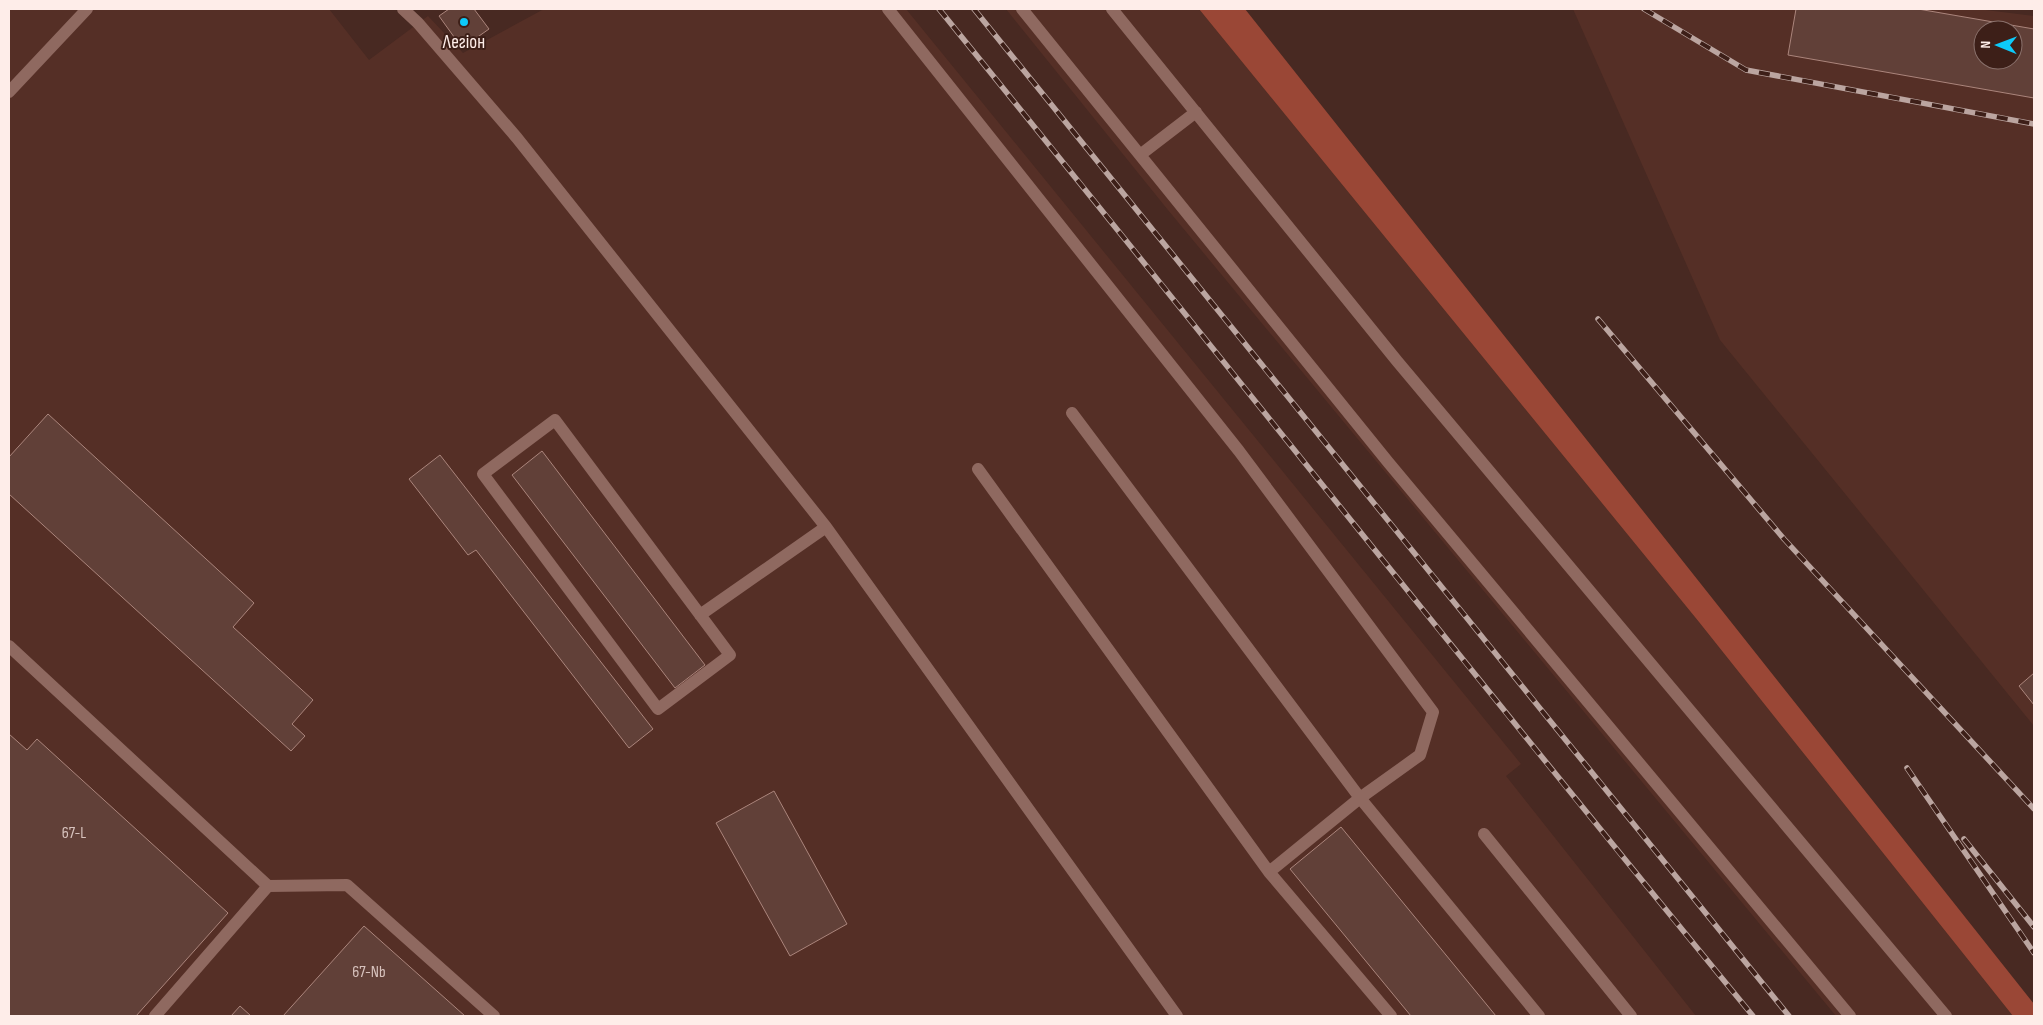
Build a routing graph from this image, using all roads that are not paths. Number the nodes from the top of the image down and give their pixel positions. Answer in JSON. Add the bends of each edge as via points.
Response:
{"nodes":[{"id":1,"x":87,"y":9,"type":"edge"},
{"id":2,"x":404,"y":9,"type":"edge"},
{"id":3,"x":888,"y":9,"type":"edge"},
{"id":4,"x":1022,"y":9,"type":"edge"},
{"id":5,"x":1112,"y":9,"type":"edge"},
{"id":6,"x":9,"y":92,"type":"edge"},
{"id":7,"x":1196,"y":112,"type":"junction"},
{"id":8,"x":1140,"y":155,"type":"junction"},
{"id":9,"x":1072,"y":413,"type":"dead end"},
{"id":10,"x":978,"y":469,"type":"dead end"},
{"id":11,"x":826,"y":527,"type":"junction"},
{"id":12,"x":700,"y":615,"type":"junction"},
{"id":13,"x":9,"y":646,"type":"edge"},
{"id":14,"x":1360,"y":798,"type":"junction"},
{"id":15,"x":1484,"y":834,"type":"dead end"},
{"id":16,"x":1269,"y":872,"type":"junction"},
{"id":17,"x":268,"y":886,"type":"junction"},
{"id":18,"x":155,"y":1016,"type":"edge"},
{"id":19,"x":494,"y":1016,"type":"edge"},
{"id":20,"x":1177,"y":1016,"type":"edge"},
{"id":21,"x":1390,"y":1016,"type":"edge"},
{"id":22,"x":1539,"y":1016,"type":"edge"},
{"id":23,"x":1631,"y":1016,"type":"edge"},
{"id":24,"x":1850,"y":1016,"type":"edge"},
{"id":25,"x":1946,"y":1016,"type":"edge"}],
"edges":[{"from":1,"to":6,"type":"lane"},
{"from":2,"to":11,"type":"lane","via":[[516,138]]},
{"from":3,"to":14,"type":"lane","via":[[1239,451],[1433,712],[1420,755]]},
{"from":4,"to":8,"type":"lane"},
{"from":5,"to":7,"type":"lane"},
{"from":7,"to":8,"type":"lane"},
{"from":7,"to":25,"type":"lane","via":[[1397,361]]},
{"from":8,"to":24,"type":"lane","via":[[1394,469]]},
{"from":9,"to":14,"type":"lane"},
{"from":10,"to":16,"type":"lane"},
{"from":11,"to":12,"type":"lane"},
{"from":11,"to":20,"type":"lane"},
{"from":12,"to":12,"type":"lane","via":[[555,420],[483,474],[658,709],[730,655]]},
{"from":13,"to":17,"type":"lane"},
{"from":14,"to":16,"type":"lane"},
{"from":14,"to":22,"type":"lane"},
{"from":15,"to":23,"type":"lane"},
{"from":16,"to":21,"type":"lane"},
{"from":17,"to":18,"type":"lane"},
{"from":17,"to":19,"type":"lane","via":[[347,885]]}]}
